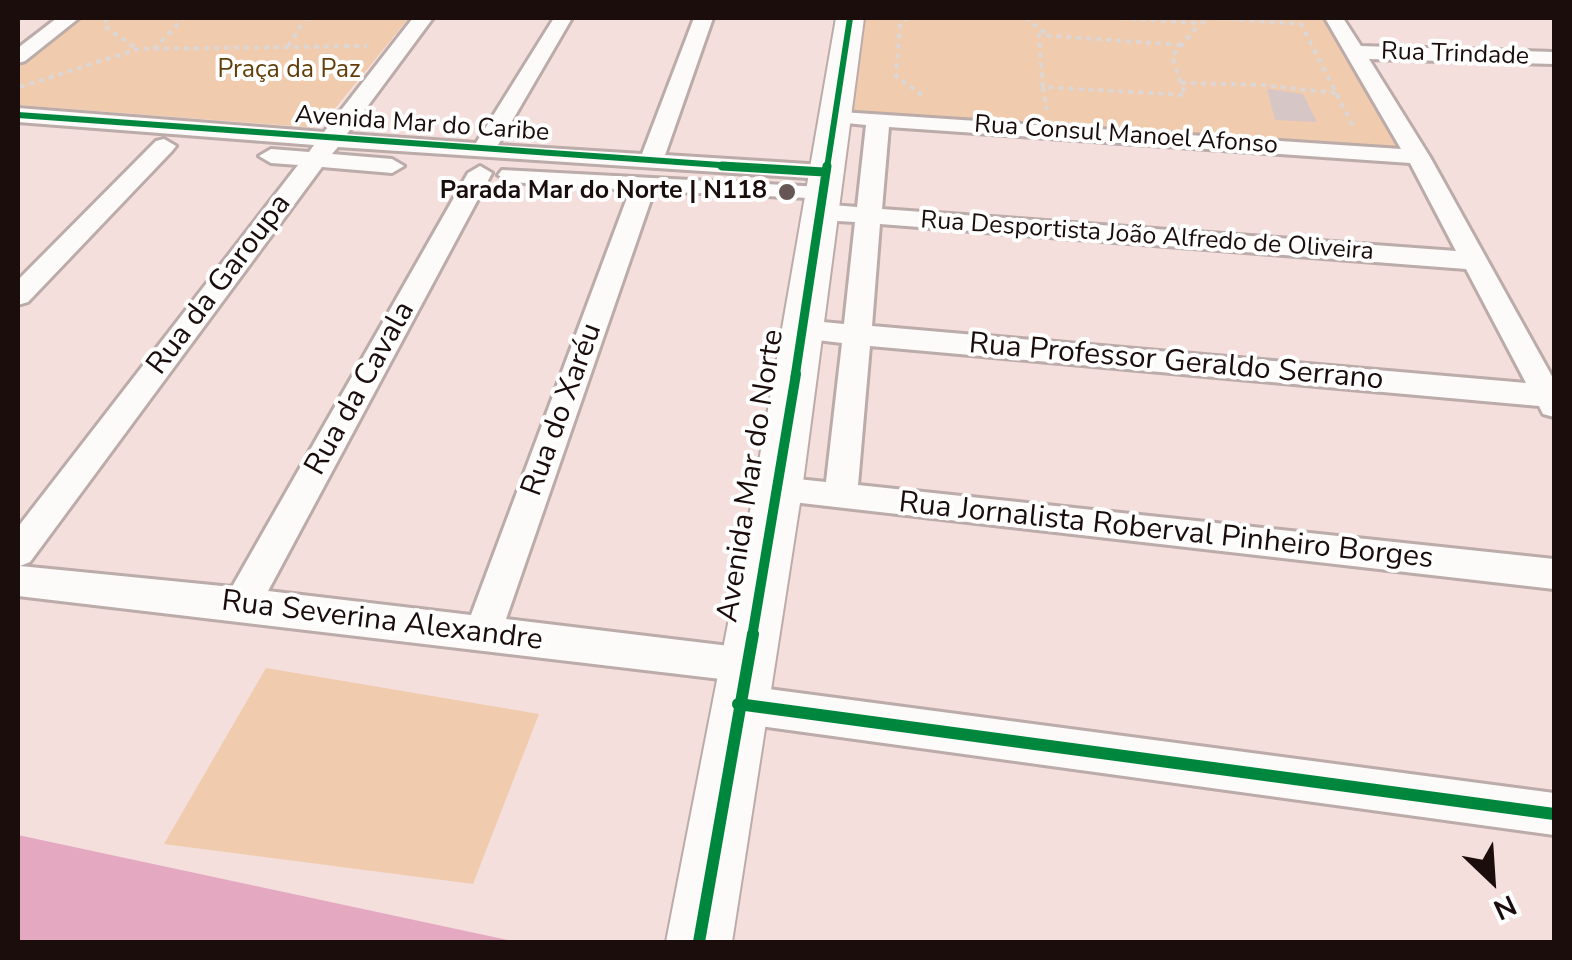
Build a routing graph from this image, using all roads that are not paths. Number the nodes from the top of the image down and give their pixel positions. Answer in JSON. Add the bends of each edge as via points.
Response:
{"nodes":[{"id":1,"x":68,"y":18,"type":"edge"},
{"id":2,"x":423,"y":18,"type":"edge"},
{"id":3,"x":563,"y":18,"type":"edge"},
{"id":4,"x":704,"y":18,"type":"edge"},
{"id":5,"x":850,"y":18,"type":"edge"},
{"id":6,"x":1334,"y":18,"type":"edge"},
{"id":7,"x":1356,"y":52,"type":"junction"},
{"id":8,"x":18,"y":57,"type":"edge"},
{"id":9,"x":1554,"y":58,"type":"edge"},
{"id":10,"x":18,"y":115,"type":"edge"},
{"id":11,"x":856,"y":118,"type":"junction"},
{"id":12,"x":18,"y":135,"type":"edge"},
{"id":13,"x":164,"y":146,"type":"junction"},
{"id":14,"x":323,"y":149,"type":"junction"},
{"id":15,"x":1418,"y":156,"type":"junction"},
{"id":16,"x":482,"y":162,"type":"junction"},
{"id":17,"x":648,"y":172,"type":"junction"},
{"id":18,"x":822,"y":193,"type":"junction"},
{"id":19,"x":868,"y":216,"type":"junction"},
{"id":20,"x":1474,"y":261,"type":"junction"},
{"id":21,"x":18,"y":296,"type":"edge"},
{"id":22,"x":802,"y":330,"type":"junction"},
{"id":23,"x":857,"y":334,"type":"junction"},
{"id":24,"x":1552,"y":401,"type":"edge"},
{"id":25,"x":778,"y":490,"type":"junction"},
{"id":26,"x":840,"y":497,"type":"junction"},
{"id":27,"x":18,"y":552,"type":"edge"},
{"id":28,"x":1554,"y":574,"type":"edge"},
{"id":29,"x":18,"y":582,"type":"edge"},
{"id":30,"x":242,"y":604,"type":"junction"},
{"id":31,"x":482,"y":635,"type":"junction"},
{"id":32,"x":742,"y":685,"type":"junction"},
{"id":33,"x":1554,"y":814,"type":"edge"},
{"id":34,"x":699,"y":942,"type":"edge"}],
"edges":[{"from":1,"to":8,"type":"street"},
{"from":2,"to":14,"type":"street","name":"Rua da Garoupa"},
{"from":3,"to":16,"type":"street","name":"Rua da Cavala"},
{"from":4,"to":17,"type":"street","name":"Rua do Xaréu"},
{"from":5,"to":11,"type":"street","name":"Avenida Mar do Norte"},
{"from":6,"to":7,"type":"street"},
{"from":7,"to":9,"type":"street","name":"Rua Trindade"},
{"from":7,"to":15,"type":"street"},
{"from":10,"to":14,"type":"street","name":"Avenida Mar do Caribe"},
{"from":11,"to":15,"type":"street","name":"Rua Consul Manoel Afonso"},
{"from":11,"to":18,"type":"street","name":"Avenida Mar do Norte"},
{"from":11,"to":19,"type":"street","name":"Avenida Mar do Norte"},
{"from":12,"to":13,"type":"street","name":"Avenida Mar do Caribe"},
{"from":13,"to":14,"type":"street","name":"Avenida Mar do Caribe"},
{"from":13,"to":21,"type":"street"},
{"from":14,"to":16,"type":"street","name":"Avenida Mar do Caribe"},
{"from":14,"to":27,"type":"street","name":"Rua da Garoupa"},
{"from":15,"to":20,"type":"street"},
{"from":16,"to":17,"type":"street","name":"Avenida Mar do Caribe"},
{"from":16,"to":30,"type":"street","name":"Rua da Cavala"},
{"from":17,"to":18,"type":"street","name":"Avenida Mar do Caribe"},
{"from":17,"to":31,"type":"street","name":"Rua do Xaréu"},
{"from":18,"to":19,"type":"street","name":"Rua Desportista João Alfredo de Oliveira"},
{"from":18,"to":22,"type":"street","name":"Avenida Mar do Norte"},
{"from":19,"to":20,"type":"street","name":"Rua Desportista João Alfredo de Oliveira"},
{"from":19,"to":23,"type":"street","name":"Avenida Mar do Norte"},
{"from":20,"to":24,"type":"street"},
{"from":22,"to":23,"type":"street","name":"Rua Professor Geraldo Serrano"},
{"from":22,"to":25,"type":"street","name":"Avenida Mar do Norte"},
{"from":23,"to":24,"type":"street","name":"Rua Professor Geraldo Serrano"},
{"from":23,"to":26,"type":"street","name":"Avenida Mar do Norte"},
{"from":25,"to":26,"type":"street","name":"Rua Jornalista Roberval Pinheiro Borges"},
{"from":25,"to":32,"type":"street","name":"Avenida Mar do Norte"},
{"from":26,"to":28,"type":"street","name":"Rua Jornalista Roberval Pinheiro Borges"},
{"from":29,"to":30,"type":"street","name":"Rua Severina Alexandre"},
{"from":30,"to":31,"type":"street","name":"Rua Severina Alexandre"},
{"from":31,"to":32,"type":"street","name":"Rua Severina Alexandre"},
{"from":32,"to":33,"type":"street","name":"Rua Severina Alexandre"},
{"from":32,"to":34,"type":"street","name":"Avenida Mar do Norte"}]}
